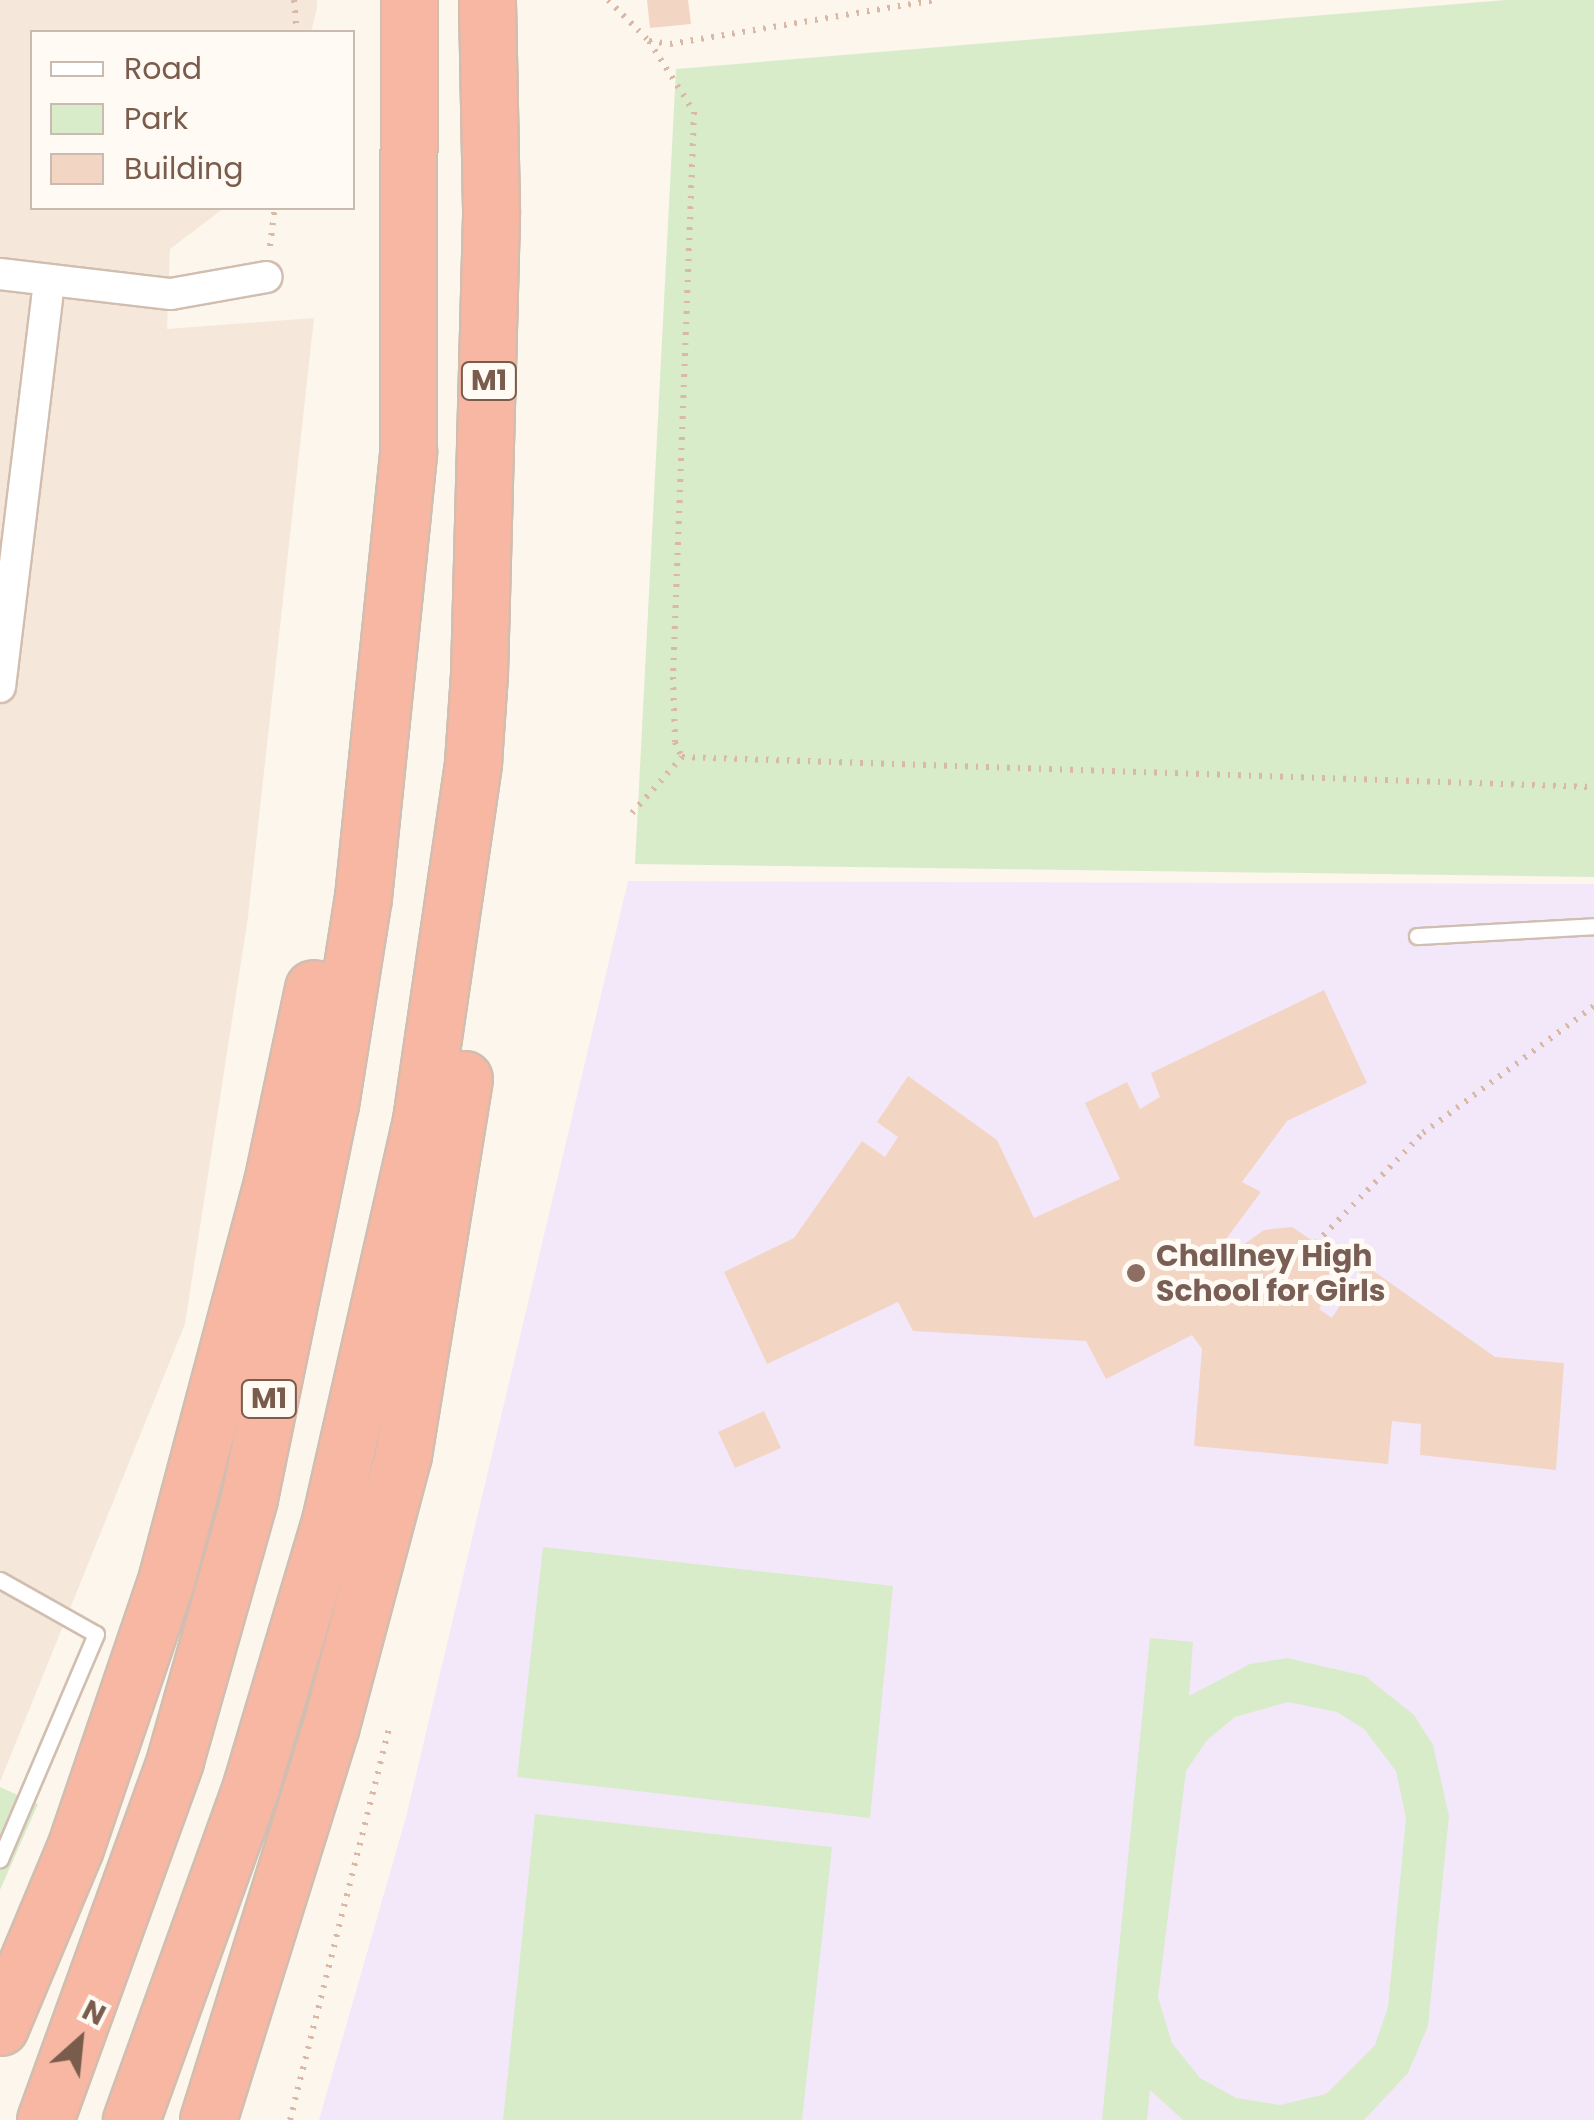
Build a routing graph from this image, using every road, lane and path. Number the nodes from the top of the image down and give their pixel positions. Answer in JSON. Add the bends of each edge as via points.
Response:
{"nodes":[{"id":1,"x":294,"y":0,"type":"edge"},
{"id":2,"x":408,"y":0,"type":"edge"},
{"id":3,"x":487,"y":0,"type":"edge"},
{"id":4,"x":608,"y":0,"type":"edge"},
{"id":5,"x":935,"y":0,"type":"edge"},
{"id":6,"x":296,"y":30,"type":"edge"},
{"id":7,"x":649,"y":41,"type":"junction"},
{"id":8,"x":0,"y":274,"type":"edge"},
{"id":9,"x":266,"y":276,"type":"dead end"},
{"id":10,"x":50,"y":280,"type":"junction"},
{"id":11,"x":12,"y":485,"type":"edge"},
{"id":12,"x":390,"y":652,"type":"junction"},
{"id":13,"x":0,"y":688,"type":"edge"},
{"id":14,"x":682,"y":757,"type":"junction"},
{"id":15,"x":474,"y":762,"type":"junction"},
{"id":16,"x":1594,"y":788,"type":"edge"},
{"id":17,"x":632,"y":813,"type":"dead end"},
{"id":18,"x":1594,"y":926,"type":"edge"},
{"id":19,"x":1417,"y":936,"type":"dead end"},
{"id":20,"x":1594,"y":1006,"type":"edge"},
{"id":21,"x":1316,"y":1243,"type":"dead end"},
{"id":22,"x":0,"y":1580,"type":"edge"},
{"id":23,"x":390,"y":1726,"type":"dead end"},
{"id":24,"x":0,"y":1860,"type":"edge"},
{"id":25,"x":0,"y":2027,"type":"edge"},
{"id":26,"x":45,"y":2120,"type":"edge"},
{"id":27,"x":132,"y":2120,"type":"edge"},
{"id":28,"x":208,"y":2120,"type":"edge"},
{"id":29,"x":290,"y":2120,"type":"edge"}],
"edges":[{"from":1,"to":6,"type":"path"},
{"from":2,"to":12,"type":"highway","number":"M1","via":[[408,452]]},
{"from":3,"to":15,"type":"highway","number":"M1","via":[[488,463]]},
{"from":4,"to":7,"type":"path"},
{"from":5,"to":7,"type":"path","via":[[846,19],[670,44]]},
{"from":7,"to":14,"type":"path","via":[[694,112],[673,677],[674,742]]},
{"from":8,"to":10,"type":"street"},
{"from":9,"to":10,"type":"street","via":[[171,294]]},
{"from":10,"to":11,"type":"street"},
{"from":11,"to":13,"type":"street"},
{"from":12,"to":25,"type":"highway","via":[[272,1183],[166,1577],[75,1848]]},
{"from":12,"to":26,"type":"highway","number":"M1","via":[[363,897],[330,1105],[249,1498],[175,1760]]},
{"from":14,"to":16,"type":"path"},
{"from":14,"to":17,"type":"path"},
{"from":15,"to":27,"type":"highway","number":"M1","via":[[422,1120],[330,1521],[251,1786]]},
{"from":15,"to":28,"type":"highway","via":[[472,1014],[440,1251],[402,1456],[330,1729]]},
{"from":18,"to":19,"type":"lane"},
{"from":20,"to":21,"type":"path","via":[[1423,1133]]},
{"from":22,"to":24,"type":"lane","via":[[96,1634]]},
{"from":23,"to":29,"type":"path"}]}
